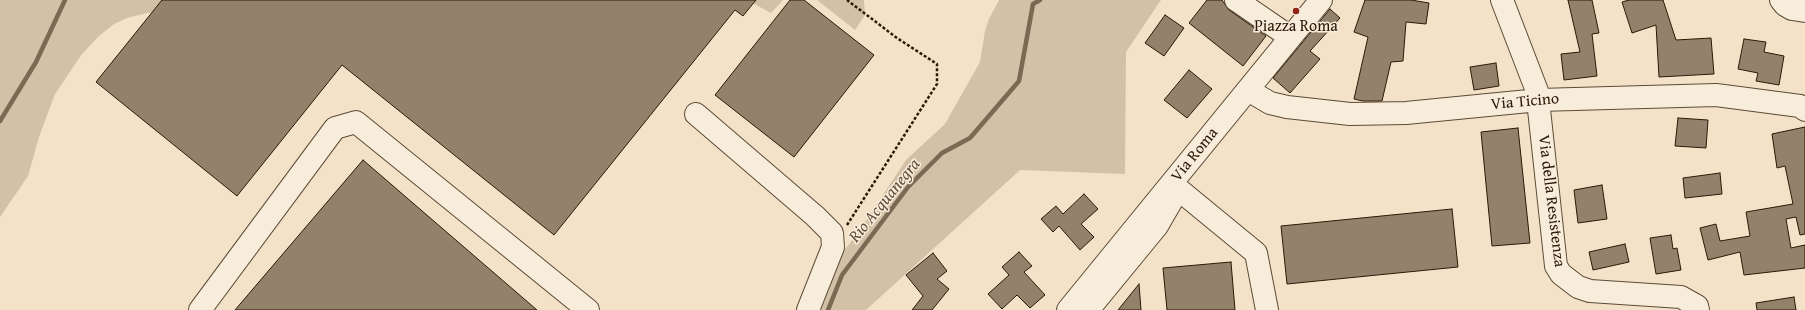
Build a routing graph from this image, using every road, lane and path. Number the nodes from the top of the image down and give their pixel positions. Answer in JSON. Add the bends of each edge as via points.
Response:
{"nodes":[{"id":1,"x":847,"y":0,"type":"edge"},
{"id":2,"x":1236,"y":0,"type":"edge"},
{"id":3,"x":1321,"y":0,"type":"edge"},
{"id":4,"x":1502,"y":0,"type":"edge"},
{"id":5,"x":1781,"y":0,"type":"edge"},
{"id":6,"x":1805,"y":11,"type":"edge"},
{"id":7,"x":1290,"y":37,"type":"junction"},
{"id":8,"x":1248,"y":90,"type":"junction"},
{"id":9,"x":1538,"y":100,"type":"junction"},
{"id":10,"x":1805,"y":110,"type":"edge"},
{"id":11,"x":696,"y":114,"type":"dead end"},
{"id":12,"x":1172,"y":184,"type":"junction"},
{"id":13,"x":834,"y":247,"type":"junction"},
{"id":14,"x":200,"y":310,"type":"edge"},
{"id":15,"x":588,"y":310,"type":"edge"},
{"id":16,"x":808,"y":310,"type":"edge"},
{"id":17,"x":1068,"y":310,"type":"edge"},
{"id":18,"x":1088,"y":310,"type":"edge"},
{"id":19,"x":1267,"y":310,"type":"edge"},
{"id":20,"x":1698,"y":310,"type":"edge"}],
"edges":[{"from":1,"to":13,"type":"path","via":[[937,64],[937,84]]},
{"from":2,"to":7,"type":"street"},
{"from":3,"to":7,"type":"street","name":"Via Roma"},
{"from":4,"to":9,"type":"street","name":"Via della Resistenza","via":[[1537,91]]},
{"from":5,"to":6,"type":"street","via":[[1792,9]]},
{"from":7,"to":8,"type":"street","name":"Via Roma"},
{"from":8,"to":9,"type":"street","name":"Via Ticino","via":[[1270,103],[1350,114],[1406,114]]},
{"from":8,"to":12,"type":"street","name":"Via Roma"},
{"from":9,"to":10,"type":"street","name":"Via Ticino","via":[[1716,95],[1800,106]]},
{"from":9,"to":20,"type":"street","name":"Via della Resistenza","via":[[1556,266],[1561,274],[1578,287],[1590,291],[1681,297]]},
{"from":11,"to":13,"type":"street","via":[[815,216],[832,233]]},
{"from":12,"to":17,"type":"street","name":"Via Roma"},
{"from":12,"to":18,"type":"street","via":[[1175,195],[1157,226]]},
{"from":12,"to":19,"type":"street","via":[[1256,253]]},
{"from":13,"to":16,"type":"street"},
{"from":14,"to":15,"type":"street","via":[[335,128],[356,122]]}]}
